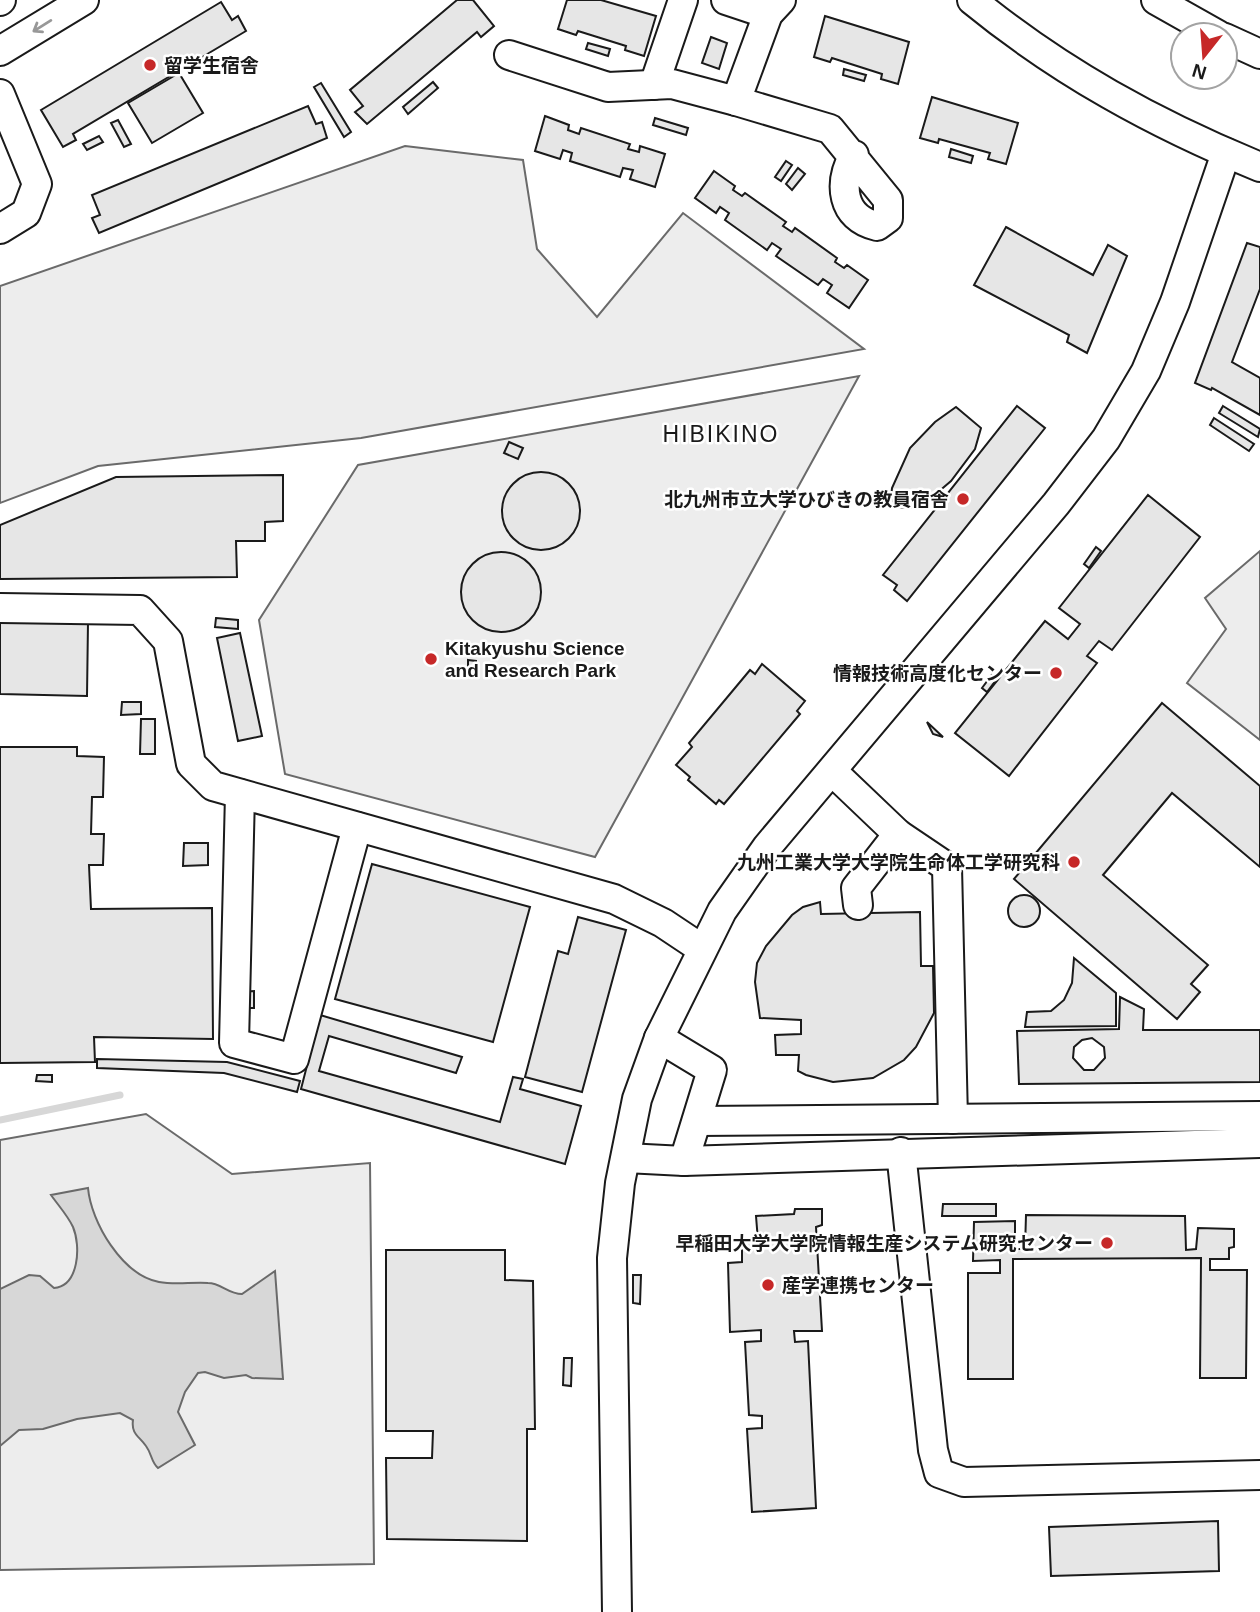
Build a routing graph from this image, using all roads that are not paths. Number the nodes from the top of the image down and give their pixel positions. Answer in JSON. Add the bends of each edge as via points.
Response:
{"nodes":[{"id":1,"x":84,"y":0,"type":"edge"},
{"id":2,"x":682,"y":0,"type":"edge"},
{"id":3,"x":726,"y":0,"type":"edge"},
{"id":4,"x":972,"y":0,"type":"edge"},
{"id":5,"x":1156,"y":0,"type":"edge"},
{"id":6,"x":775,"y":7,"type":"edge"},
{"id":7,"x":1193,"y":21,"type":"edge"},
{"id":8,"x":1239,"y":44,"type":"edge"},
{"id":9,"x":0,"y":51,"type":"edge"},
{"id":10,"x":1260,"y":54,"type":"edge"},
{"id":11,"x":509,"y":55,"type":"dead end"},
{"id":12,"x":654,"y":85,"type":"junction"},
{"id":13,"x":0,"y":94,"type":"edge"},
{"id":14,"x":736,"y":101,"type":"junction"},
{"id":15,"x":1226,"y":153,"type":"junction"},
{"id":16,"x":854,"y":155,"type":"dead end"},
{"id":17,"x":1260,"y":167,"type":"edge"},
{"id":18,"x":0,"y":229,"type":"edge"},
{"id":19,"x":0,"y":608,"type":"edge"},
{"id":20,"x":833,"y":772,"type":"junction"},
{"id":21,"x":240,"y":794,"type":"junction"},
{"id":22,"x":357,"y":827,"type":"junction"},
{"id":23,"x":898,"y":834,"type":"junction"},
{"id":24,"x":858,"y":905,"type":"dead end"},
{"id":25,"x":702,"y":949,"type":"junction"},
{"id":26,"x":659,"y":1038,"type":"junction"},
{"id":27,"x":1260,"y":1116,"type":"edge"},
{"id":28,"x":953,"y":1119,"type":"junction"},
{"id":29,"x":696,"y":1121,"type":"junction"},
{"id":30,"x":1260,"y":1143,"type":"edge"},
{"id":31,"x":901,"y":1152,"type":"junction"},
{"id":32,"x":626,"y":1158,"type":"junction"},
{"id":33,"x":684,"y":1161,"type":"junction"},
{"id":34,"x":1260,"y":1475,"type":"edge"},
{"id":35,"x":617,"y":1612,"type":"edge"}],
"edges":[{"from":1,"to":9,"type":"street","one_way":true},
{"from":2,"to":12,"type":"street"},
{"from":3,"to":6,"type":"street"},
{"from":4,"to":15,"type":"street","via":[[1017,37],[1103,93]]},
{"from":5,"to":7,"type":"street"},
{"from":6,"to":14,"type":"street"},
{"from":8,"to":10,"type":"street"},
{"from":11,"to":12,"type":"street","via":[[608,87]]},
{"from":12,"to":14,"type":"street","via":[[672,84]]},
{"from":13,"to":18,"type":"street","via":[[37,184],[26,212]]},
{"from":14,"to":16,"type":"street","via":[[830,130]]},
{"from":15,"to":17,"type":"street"},
{"from":15,"to":20,"type":"street","via":[[1146,371],[1105,439]]},
{"from":19,"to":21,"type":"street","via":[[140,610],[168,641],[191,764],[213,786]]},
{"from":20,"to":23,"type":"street"},
{"from":20,"to":25,"type":"street","via":[[767,847],[722,911]]},
{"from":21,"to":22,"type":"street"},
{"from":21,"to":22,"type":"street","via":[[234,1043],[294,1059]]},
{"from":22,"to":25,"type":"street","via":[[614,899]]},
{"from":23,"to":24,"type":"street","via":[[856,888]]},
{"from":23,"to":28,"type":"street","via":[[947,867]]},
{"from":25,"to":26,"type":"street"},
{"from":26,"to":29,"type":"street","via":[[712,1070]]},
{"from":26,"to":32,"type":"street","via":[[637,1099]]},
{"from":27,"to":28,"type":"street"},
{"from":28,"to":29,"type":"street"},
{"from":29,"to":33,"type":"street"},
{"from":30,"to":31,"type":"street"},
{"from":31,"to":33,"type":"street"},
{"from":31,"to":34,"type":"street","via":[[939,1473],[964,1482]]},
{"from":32,"to":33,"type":"street"},
{"from":32,"to":35,"type":"street","via":[[612,1258]]}]}
